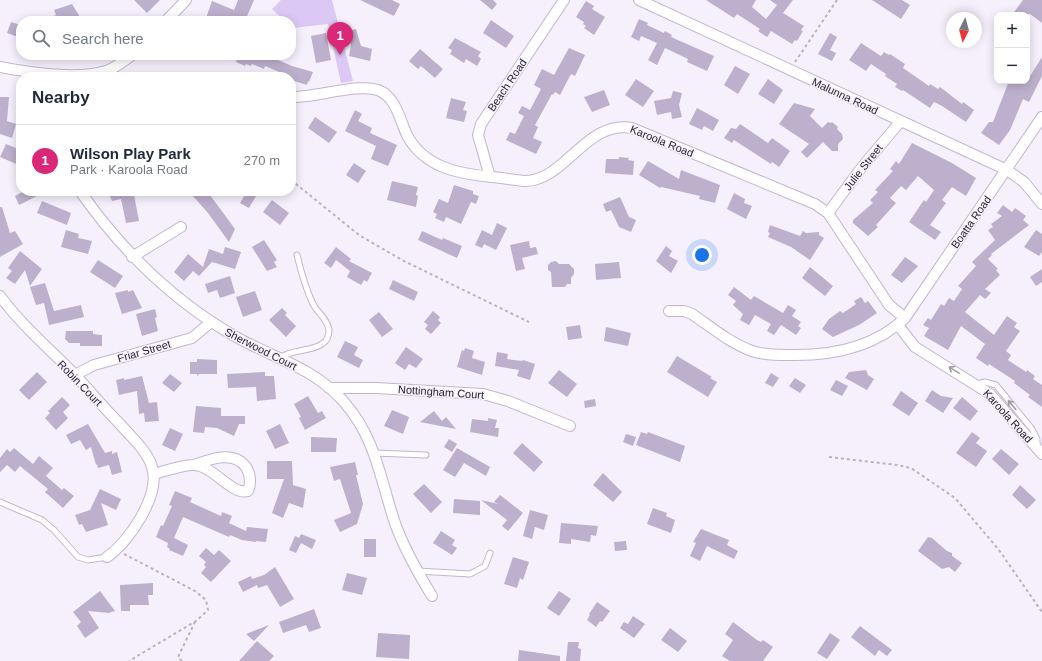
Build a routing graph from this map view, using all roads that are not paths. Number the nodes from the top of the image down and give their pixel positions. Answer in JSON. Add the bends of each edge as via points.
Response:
{"nodes":[{"id":1,"x":186,"y":0,"type":"edge"},
{"id":2,"x":564,"y":0,"type":"edge"},
{"id":3,"x":639,"y":0,"type":"edge"},
{"id":4,"x":171,"y":16,"type":"edge"},
{"id":5,"x":125,"y":60,"type":"edge"},
{"id":6,"x":0,"y":67,"type":"edge"},
{"id":7,"x":21,"y":72,"type":"edge"},
{"id":8,"x":107,"y":72,"type":"edge"},
{"id":9,"x":296,"y":97,"type":"edge"},
{"id":10,"x":1042,"y":116,"type":"edge"},
{"id":11,"x":900,"y":122,"type":"junction"},
{"id":12,"x":1007,"y":170,"type":"junction"},
{"id":13,"x":490,"y":177,"type":"junction"},
{"id":14,"x":84,"y":196,"type":"edge"},
{"id":15,"x":1042,"y":204,"type":"edge"},
{"id":16,"x":828,"y":213,"type":"junction"},
{"id":17,"x":180,"y":227,"type":"dead end"},
{"id":18,"x":297,"y":255,"type":"dead end"},
{"id":19,"x":132,"y":257,"type":"junction"},
{"id":20,"x":0,"y":296,"type":"edge"},
{"id":21,"x":669,"y":311,"type":"dead end"},
{"id":22,"x":211,"y":322,"type":"junction"},
{"id":23,"x":901,"y":322,"type":"junction"},
{"id":24,"x":279,"y":358,"type":"junction"},
{"id":25,"x":75,"y":375,"type":"junction"},
{"id":26,"x":329,"y":388,"type":"junction"},
{"id":27,"x":570,"y":426,"type":"dead end"},
{"id":28,"x":1040,"y":452,"type":"edge"},
{"id":29,"x":374,"y":453,"type":"junction"},
{"id":30,"x":426,"y":454,"type":"dead end"},
{"id":31,"x":194,"y":465,"type":"junction"},
{"id":32,"x":154,"y":474,"type":"junction"},
{"id":33,"x":0,"y":502,"type":"edge"},
{"id":34,"x":490,"y":553,"type":"dead end"},
{"id":35,"x":107,"y":557,"type":"joint"},
{"id":36,"x":418,"y":571,"type":"junction"},
{"id":37,"x":432,"y":596,"type":"dead end"}],
"edges":[{"from":1,"to":4,"type":"street"},
{"from":2,"to":13,"type":"street","name":"Beach Road","via":[[481,124],[478,135]]},
{"from":3,"to":11,"type":"street","name":"Malunna Road"},
{"from":5,"to":8,"type":"street"},
{"from":6,"to":7,"type":"street"},
{"from":9,"to":13,"type":"street","name":"Karoola Road","via":[[359,89],[378,90],[391,100],[408,137],[423,157],[458,172]]},
{"from":10,"to":12,"type":"street","name":"Boatta Road"},
{"from":11,"to":12,"type":"street","name":"Malunna Road"},
{"from":11,"to":16,"type":"street","name":"Julie Street"},
{"from":12,"to":15,"type":"street","name":"Malunna Road","via":[[1024,182]]},
{"from":12,"to":23,"type":"street","name":"Boatta Road"},
{"from":13,"to":16,"type":"street","name":"Karoola Road","via":[[526,181],[546,176],[580,146],[609,130],[625,127],[815,204]]},
{"from":14,"to":19,"type":"street","name":"Sherwood Court"},
{"from":16,"to":23,"type":"street","name":"Karoola Road"},
{"from":17,"to":19,"type":"street"},
{"from":18,"to":24,"type":"lane","via":[[313,304],[327,324],[329,332],[326,341],[321,345],[286,353]]},
{"from":19,"to":22,"type":"street","name":"Sherwood Court","via":[[170,291]]},
{"from":20,"to":25,"type":"street","name":"Robin Court","via":[[28,330]]},
{"from":21,"to":23,"type":"street","via":[[692,314],[743,347],[761,354],[773,355],[833,353],[868,343]]},
{"from":22,"to":24,"type":"street","name":"Sherwood Court"},
{"from":22,"to":25,"type":"street","name":"Friar Street","via":[[192,338],[94,365]]},
{"from":28,"to":23,"type":"street","name":"Karoola Road","one_way":true,"via":[[990,394],[915,347]]},
{"from":24,"to":26,"type":"street","name":"Sherwood Court","via":[[312,375]]},
{"from":25,"to":32,"type":"street","name":"Robin Court","via":[[141,448]]},
{"from":26,"to":27,"type":"street","name":"Nottingham Court","via":[[483,394],[508,401]]},
{"from":26,"to":29,"type":"street","name":"Sherwood Court","via":[[343,400],[364,428]]},
{"from":29,"to":30,"type":"lane"},
{"from":29,"to":36,"type":"street","name":"Sherwood Court","via":[[396,525]]},
{"from":31,"to":31,"type":"street","via":[[217,458],[229,457],[237,460],[248,470],[248,491],[240,492],[212,473]]},
{"from":31,"to":32,"type":"street"},
{"from":32,"to":35,"type":"street","via":[[145,510],[126,541]]},
{"from":33,"to":35,"type":"lane","via":[[42,520],[78,557],[88,560]]},
{"from":34,"to":36,"type":"lane","via":[[485,566],[470,574]]},
{"from":36,"to":37,"type":"street","name":"Sherwood Court"}]}
